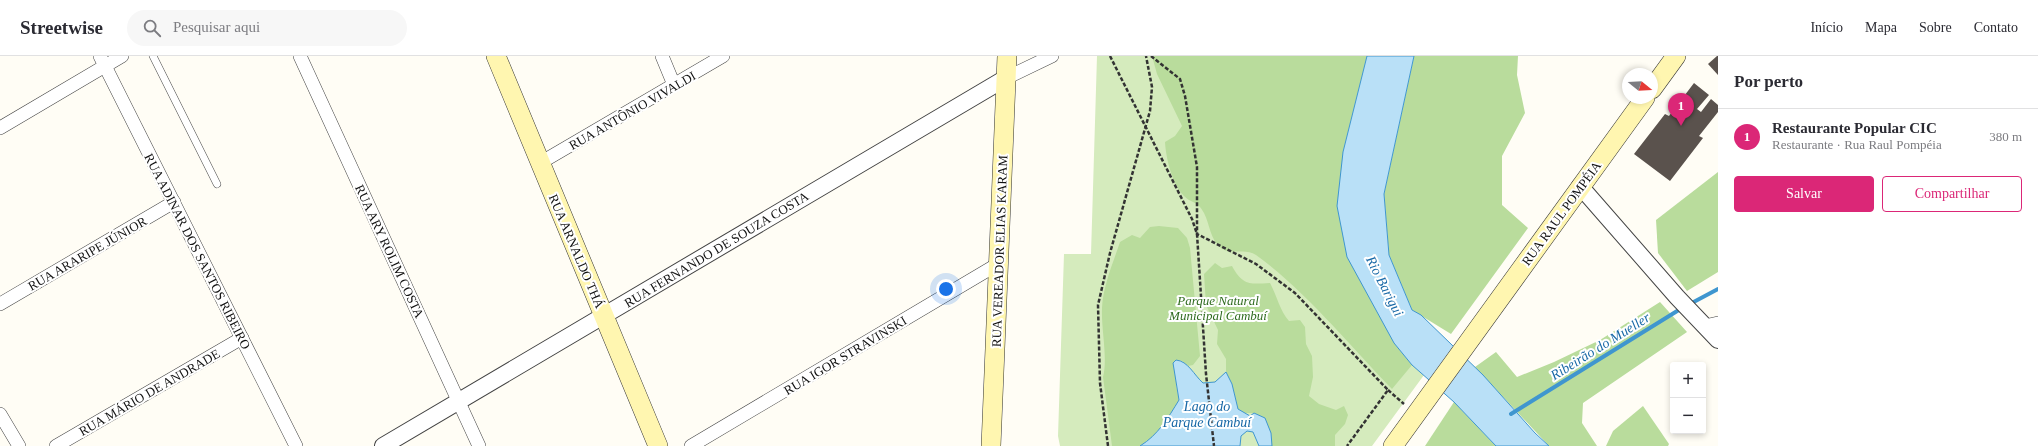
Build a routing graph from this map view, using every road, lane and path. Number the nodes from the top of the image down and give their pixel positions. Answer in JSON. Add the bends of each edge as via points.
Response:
{"nodes":[{"id":1,"x":122,"y":56,"type":"edge"},
{"id":2,"x":153,"y":56,"type":"edge"},
{"id":3,"x":300,"y":56,"type":"edge"},
{"id":4,"x":496,"y":56,"type":"edge"},
{"id":5,"x":662,"y":56,"type":"edge"},
{"id":6,"x":723,"y":56,"type":"edge"},
{"id":7,"x":1007,"y":56,"type":"edge"},
{"id":8,"x":1052,"y":56,"type":"edge"},
{"id":9,"x":1110,"y":56,"type":"edge"},
{"id":10,"x":1146,"y":56,"type":"edge"},
{"id":11,"x":1151,"y":56,"type":"edge"},
{"id":12,"x":1676,"y":56,"type":"edge"},
{"id":13,"x":103,"y":61,"type":"edge"},
{"id":14,"x":1006,"y":78,"type":"junction"},
{"id":15,"x":1658,"y":80,"type":"edge"},
{"id":16,"x":674,"y":85,"type":"junction"},
{"id":17,"x":1641,"y":104,"type":"edge"},
{"id":18,"x":0,"y":128,"type":"edge"},
{"id":19,"x":1145,"y":128,"type":"junction"},
{"id":20,"x":540,"y":163,"type":"junction"},
{"id":21,"x":217,"y":184,"type":"dead end"},
{"id":22,"x":1580,"y":186,"type":"junction"},
{"id":23,"x":174,"y":202,"type":"junction"},
{"id":24,"x":1197,"y":234,"type":"junction"},
{"id":25,"x":998,"y":264,"type":"junction"},
{"id":26,"x":0,"y":304,"type":"edge"},
{"id":27,"x":604,"y":316,"type":"junction"},
{"id":28,"x":1706,"y":322,"type":"edge"},
{"id":29,"x":242,"y":338,"type":"junction"},
{"id":30,"x":1718,"y":340,"type":"edge"},
{"id":31,"x":1388,"y":390,"type":"junction"},
{"id":32,"x":459,"y":401,"type":"junction"},
{"id":33,"x":0,"y":414,"type":"edge"},
{"id":34,"x":1415,"y":415,"type":"junction"},
{"id":35,"x":19,"y":446,"type":"edge"},
{"id":36,"x":56,"y":446,"type":"edge"},
{"id":37,"x":296,"y":446,"type":"edge"},
{"id":38,"x":383,"y":446,"type":"edge"},
{"id":39,"x":479,"y":446,"type":"edge"},
{"id":40,"x":658,"y":446,"type":"edge"},
{"id":41,"x":691,"y":446,"type":"edge"},
{"id":42,"x":991,"y":446,"type":"edge"},
{"id":43,"x":1108,"y":446,"type":"edge"},
{"id":44,"x":1214,"y":446,"type":"edge"},
{"id":45,"x":1346,"y":446,"type":"edge"},
{"id":46,"x":1393,"y":446,"type":"edge"}],
"edges":[{"from":1,"to":13,"type":"street"},
{"from":2,"to":21,"type":"lane"},
{"from":3,"to":32,"type":"street","name":"RUA ARY ROLIM COSTA"},
{"from":4,"to":20,"type":"main road","name":"RUA ARNALDO THÁ"},
{"from":5,"to":16,"type":"street"},
{"from":6,"to":16,"type":"street","name":"RUA ANTÔNIO VIVALDI"},
{"from":7,"to":14,"type":"main road","name":"RUA VEREADOR ELIAS KARAM"},
{"from":8,"to":14,"type":"street","name":"RUA FERNANDO DE SOUZA COSTA"},
{"from":9,"to":19,"type":"path"},
{"from":10,"to":19,"type":"path","via":[[1152,88]]},
{"from":11,"to":24,"type":"path","via":[[1180,79],[1185,96],[1197,167]]},
{"from":12,"to":15,"type":"main road"},
{"from":13,"to":18,"type":"street"},
{"from":13,"to":23,"type":"street","name":"RUA ADINAR DOS SANTOS RIBEIRO"},
{"from":14,"to":25,"type":"main road","name":"RUA VEREADOR ELIAS KARAM"},
{"from":14,"to":27,"type":"street","name":"RUA FERNANDO DE SOUZA COSTA"},
{"from":16,"to":20,"type":"street","name":"RUA ANTÔNIO VIVALDI"},
{"from":17,"to":22,"type":"main road","name":"RUA RAUL POMPÉIA"},
{"from":19,"to":24,"type":"path","via":[[1192,219]]},
{"from":19,"to":43,"type":"path","via":[[1098,305],[1100,383]]},
{"from":20,"to":27,"type":"main road","name":"RUA ARNALDO THÁ"},
{"from":22,"to":28,"type":"street","via":[[1677,297]]},
{"from":22,"to":34,"type":"main road","name":"RUA RAUL POMPÉIA"},
{"from":23,"to":26,"type":"street","name":"RUA ARARIPE JÚNIOR"},
{"from":23,"to":29,"type":"street","name":"RUA ADINAR DOS SANTOS RIBEIRO"},
{"from":24,"to":31,"type":"path","via":[[1256,264],[1295,293]]},
{"from":24,"to":44,"type":"path","via":[[1206,374]]},
{"from":25,"to":41,"type":"street","name":"RUA IGOR STRAVINSKI"},
{"from":25,"to":42,"type":"main road","name":"RUA VEREADOR ELIAS KARAM"},
{"from":27,"to":32,"type":"street","name":"RUA FERNANDO DE SOUZA COSTA"},
{"from":27,"to":40,"type":"main road","name":"RUA ARNALDO THÁ"},
{"from":28,"to":30,"type":"street"},
{"from":29,"to":36,"type":"street","name":"RUA MÁRIO DE ANDRADE"},
{"from":29,"to":37,"type":"street","name":"RUA ADINAR DOS SANTOS RIBEIRO"},
{"from":31,"to":34,"type":"path"},
{"from":31,"to":45,"type":"path"},
{"from":32,"to":38,"type":"street","name":"RUA FERNANDO DE SOUZA COSTA"},
{"from":32,"to":39,"type":"street","name":"RUA ARY ROLIM COSTA"},
{"from":33,"to":35,"type":"street"},
{"from":34,"to":46,"type":"main road","name":"RUA RAUL POMPÉIA"}]}
